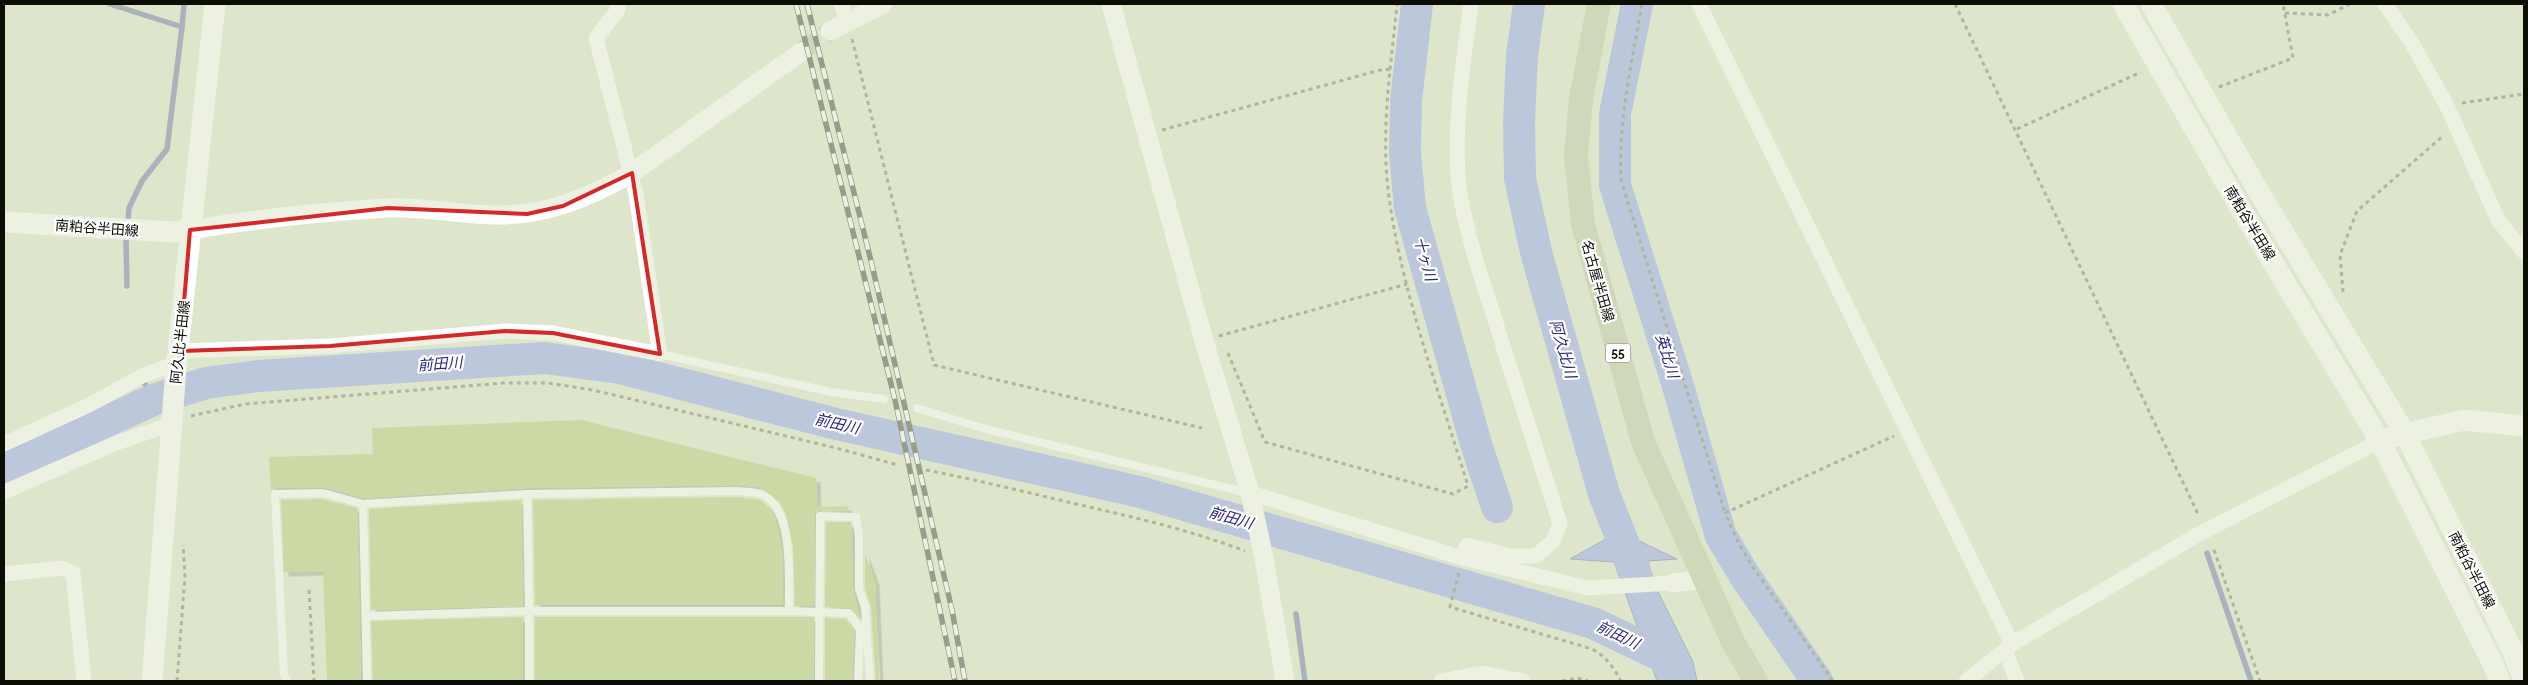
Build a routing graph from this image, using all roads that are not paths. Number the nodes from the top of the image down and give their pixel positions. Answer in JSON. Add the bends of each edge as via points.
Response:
{"nodes":[{"id":1,"x":215,"y":4,"type":"edge"},
{"id":2,"x":618,"y":4,"type":"edge"},
{"id":3,"x":884,"y":4,"type":"edge"},
{"id":4,"x":1111,"y":4,"type":"edge"},
{"id":5,"x":1471,"y":4,"type":"edge"},
{"id":6,"x":1600,"y":4,"type":"edge"},
{"id":7,"x":1699,"y":4,"type":"edge"},
{"id":8,"x":2124,"y":4,"type":"edge"},
{"id":9,"x":2151,"y":4,"type":"edge"},
{"id":10,"x":2384,"y":4,"type":"edge"},
{"id":11,"x":839,"y":18,"type":"tunnel mouth"},
{"id":12,"x":801,"y":52,"type":"tunnel mouth"},
{"id":13,"x":632,"y":172,"type":"junction"},
{"id":14,"x":4,"y":222,"type":"edge"},
{"id":15,"x":190,"y":230,"type":"junction"},
{"id":16,"x":2524,"y":252,"type":"edge"},
{"id":17,"x":660,"y":354,"type":"junction"},
{"id":18,"x":178,"y":361,"type":"junction"},
{"id":19,"x":884,"y":399,"type":"dead end"},
{"id":20,"x":917,"y":408,"type":"dead end"},
{"id":21,"x":172,"y":420,"type":"junction"},
{"id":22,"x":2524,"y":426,"type":"edge"},
{"id":23,"x":2404,"y":432,"type":"junction"},
{"id":24,"x":2380,"y":441,"type":"junction"},
{"id":25,"x":4,"y":444,"type":"edge"},
{"id":26,"x":4,"y":492,"type":"edge"},
{"id":27,"x":527,"y":494,"type":"junction"},
{"id":28,"x":1251,"y":497,"type":"junction"},
{"id":29,"x":363,"y":504,"type":"junction"},
{"id":30,"x":1463,"y":558,"type":"junction"},
{"id":31,"x":4,"y":574,"type":"edge"},
{"id":32,"x":1704,"y":579,"type":"junction"},
{"id":33,"x":1673,"y":584,"type":"joint"},
{"id":34,"x":529,"y":611,"type":"junction"},
{"id":35,"x":789,"y":611,"type":"junction"},
{"id":36,"x":366,"y":616,"type":"junction"},
{"id":37,"x":2008,"y":647,"type":"junction"},
{"id":38,"x":84,"y":681,"type":"edge"},
{"id":39,"x":152,"y":681,"type":"edge"},
{"id":40,"x":287,"y":681,"type":"edge"},
{"id":41,"x":367,"y":681,"type":"edge"},
{"id":42,"x":529,"y":681,"type":"edge"},
{"id":43,"x":819,"y":681,"type":"edge"},
{"id":44,"x":858,"y":681,"type":"edge"},
{"id":45,"x":870,"y":681,"type":"edge"},
{"id":46,"x":1285,"y":681,"type":"edge"},
{"id":47,"x":1441,"y":681,"type":"edge"},
{"id":48,"x":1523,"y":681,"type":"edge"},
{"id":49,"x":1756,"y":681,"type":"edge"},
{"id":50,"x":1966,"y":681,"type":"edge"},
{"id":51,"x":2017,"y":681,"type":"edge"},
{"id":52,"x":2500,"y":681,"type":"edge"},
{"id":53,"x":2524,"y":681,"type":"edge"}],
"edges":[{"from":1,"to":15,"type":"main road","name":"阿久比半田線"},
{"from":2,"to":13,"type":"street","via":[[618,10],[596,38]]},
{"from":3,"to":11,"type":"street"},
{"from":4,"to":28,"type":"street"},
{"from":5,"to":30,"type":"street","via":[[1457,152],[1462,206],[1477,264],[1560,524],[1554,541],[1536,556],[1510,556],[1467,545]]},
{"from":6,"to":32,"type":"main road","name":"名古屋半田線","number":"55","via":[[1581,99],[1576,156],[1582,224],[1643,442]]},
{"from":7,"to":37,"type":"street"},
{"from":8,"to":24,"type":"main road","name":"南粕谷半田線","via":[[2235,199]]},
{"from":9,"to":23,"type":"main road","name":"南粕谷半田線"},
{"from":10,"to":16,"type":"street","via":[[2412,43],[2448,108],[2498,220]]},
{"from":12,"to":13,"type":"street"},
{"from":13,"to":15,"type":"street","via":[[563,206],[527,214],[495,216],[388,208]]},
{"from":13,"to":17,"type":"street"},
{"from":14,"to":15,"type":"main road","name":"南粕谷半田線","via":[[172,232]]},
{"from":15,"to":18,"type":"main road","name":"阿久比半田線"},
{"from":17,"to":18,"type":"street","via":[[553,333],[505,331]]},
{"from":17,"to":19,"type":"lane","via":[[830,392]]},
{"from":18,"to":21,"type":"main road","name":"阿久比半田線"},
{"from":18,"to":25,"type":"street"},
{"from":20,"to":28,"type":"lane","via":[[982,428]]},
{"from":21,"to":26,"type":"street"},
{"from":21,"to":39,"type":"main road","name":"阿久比半田線"},
{"from":22,"to":23,"type":"main road","via":[[2464,420]]},
{"from":23,"to":24,"type":"main road"},
{"from":23,"to":53,"type":"main road","name":"南粕谷半田線","via":[[2513,652]]},
{"from":24,"to":37,"type":"street","via":[[2199,534]]},
{"from":24,"to":52,"type":"main road","name":"南粕谷半田線"},
{"from":27,"to":29,"type":"lane"},
{"from":27,"to":34,"type":"lane"},
{"from":27,"to":35,"type":"lane","via":[[736,491],[763,495],[778,510],[787,535]]},
{"from":28,"to":30,"type":"street"},
{"from":28,"to":46,"type":"street"},
{"from":29,"to":36,"type":"lane"},
{"from":29,"to":40,"type":"lane","via":[[323,493],[276,494],[284,675]]},
{"from":30,"to":33,"type":"street","via":[[1588,588]]},
{"from":31,"to":38,"type":"street","via":[[62,568],[73,573]]},
{"from":32,"to":33,"type":"street"},
{"from":32,"to":49,"type":"main road","name":"名古屋半田線","number":"55","via":[[1734,644]]},
{"from":34,"to":35,"type":"lane"},
{"from":34,"to":36,"type":"lane"},
{"from":34,"to":42,"type":"lane"},
{"from":35,"to":44,"type":"lane","via":[[849,613],[860,629]]},
{"from":36,"to":41,"type":"lane"},
{"from":37,"to":50,"type":"street"},
{"from":37,"to":51,"type":"street"},
{"from":43,"to":45,"type":"lane","via":[[820,516],[856,517],[859,589],[866,607]]},
{"from":47,"to":48,"type":"street","via":[[1483,673]]}]}
